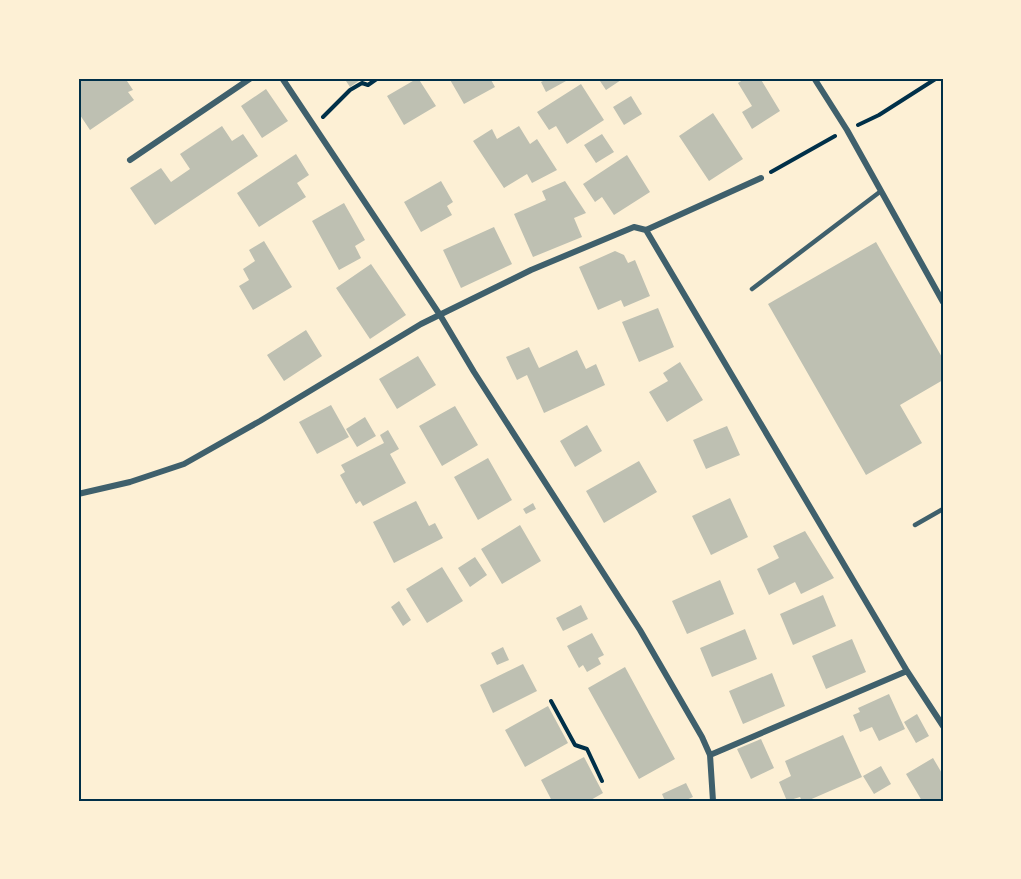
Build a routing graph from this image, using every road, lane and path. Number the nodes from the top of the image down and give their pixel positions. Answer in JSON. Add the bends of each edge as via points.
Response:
{"nodes":[{"id":1,"x":251,"y":78,"type":"edge"},
{"id":2,"x":282,"y":78,"type":"edge"},
{"id":3,"x":378,"y":78,"type":"edge"},
{"id":4,"x":814,"y":78,"type":"edge"},
{"id":5,"x":312,"y":124,"type":"junction"},
{"id":6,"x":130,"y":160,"type":"dead end"},
{"id":7,"x":761,"y":178,"type":"dead end"},
{"id":8,"x":881,"y":191,"type":"junction"},
{"id":9,"x":646,"y":230,"type":"junction"},
{"id":10,"x":752,"y":289,"type":"dead end"},
{"id":11,"x":943,"y":302,"type":"edge"},
{"id":12,"x":440,"y":315,"type":"junction"},
{"id":13,"x":78,"y":494,"type":"edge"},
{"id":14,"x":943,"y":509,"type":"edge"},
{"id":15,"x":915,"y":525,"type":"dead end"},
{"id":16,"x":908,"y":671,"type":"junction"},
{"id":17,"x":551,"y":701,"type":"dead end"},
{"id":18,"x":943,"y":726,"type":"edge"},
{"id":19,"x":710,"y":754,"type":"junction"},
{"id":20,"x":602,"y":781,"type":"dead end"},
{"id":21,"x":713,"y":801,"type":"edge"}],
"edges":[{"from":1,"to":6,"type":"street"},
{"from":2,"to":5,"type":"street"},
{"from":3,"to":5,"type":"path","via":[[350,90]]},
{"from":4,"to":8,"type":"street"},
{"from":5,"to":12,"type":"street"},
{"from":7,"to":9,"type":"street"},
{"from":8,"to":10,"type":"lane"},
{"from":8,"to":11,"type":"street"},
{"from":9,"to":12,"type":"street","via":[[634,227],[531,270]]},
{"from":9,"to":16,"type":"street"},
{"from":12,"to":13,"type":"street","via":[[184,464]]},
{"from":12,"to":19,"type":"street","via":[[640,630]]},
{"from":14,"to":15,"type":"lane"},
{"from":16,"to":18,"type":"street"},
{"from":16,"to":19,"type":"street"},
{"from":17,"to":20,"type":"path","via":[[575,745],[587,749]]},
{"from":19,"to":21,"type":"street"}]}
